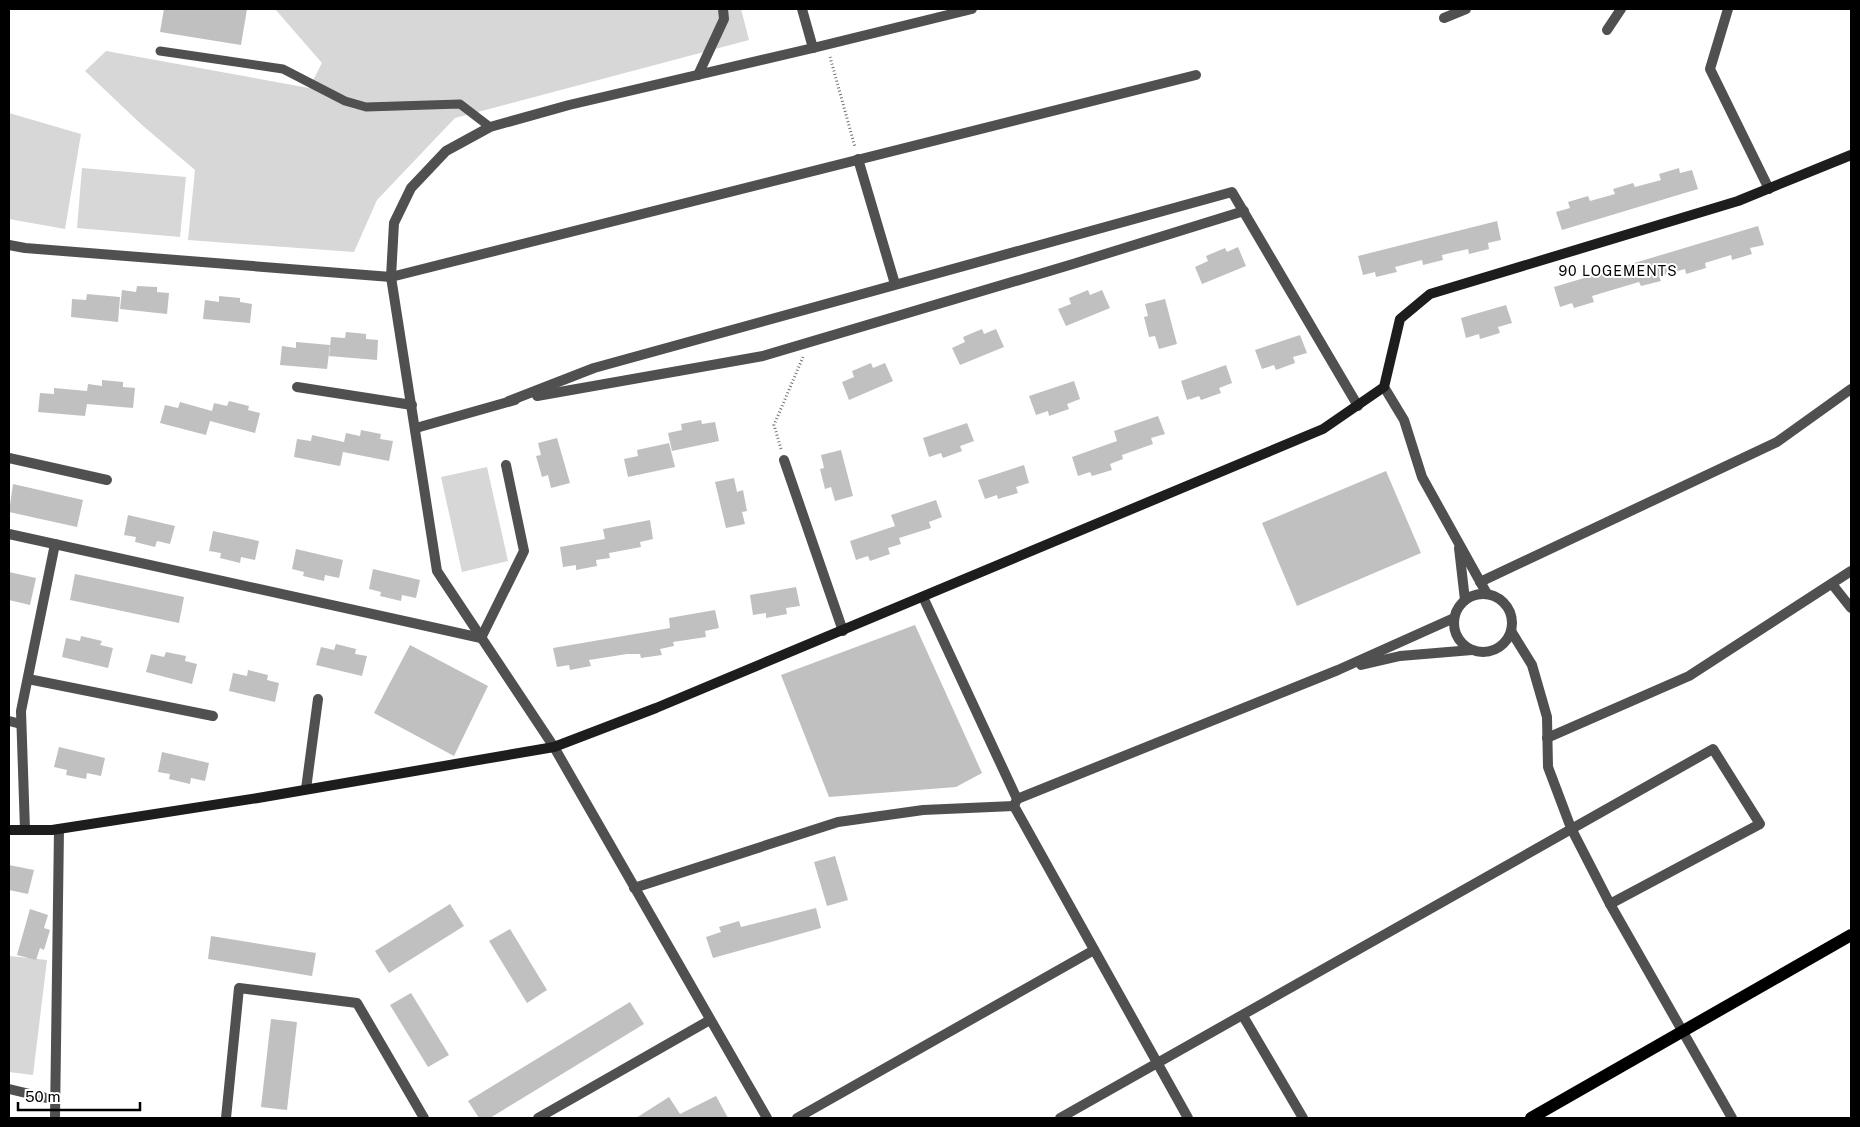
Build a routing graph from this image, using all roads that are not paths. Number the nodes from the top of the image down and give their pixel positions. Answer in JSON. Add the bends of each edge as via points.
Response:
{"nodes":[{"id":1,"x":723,"y":9,"type":"edge"},
{"id":2,"x":802,"y":9,"type":"edge"},
{"id":3,"x":972,"y":9,"type":"edge"},
{"id":4,"x":1466,"y":9,"type":"edge"},
{"id":5,"x":1622,"y":9,"type":"edge"},
{"id":6,"x":1728,"y":9,"type":"edge"},
{"id":7,"x":1444,"y":18,"type":"dead end"},
{"id":8,"x":1607,"y":30,"type":"dead end"},
{"id":9,"x":813,"y":48,"type":"junction"},
{"id":10,"x":160,"y":51,"type":"dead end"},
{"id":11,"x":698,"y":75,"type":"junction"},
{"id":12,"x":1196,"y":75,"type":"dead end"},
{"id":13,"x":490,"y":127,"type":"junction"},
{"id":14,"x":1851,"y":155,"type":"edge"},
{"id":15,"x":858,"y":159,"type":"junction"},
{"id":16,"x":1769,"y":188,"type":"junction"},
{"id":17,"x":1244,"y":211,"type":"junction"},
{"id":18,"x":10,"y":248,"type":"edge"},
{"id":19,"x":391,"y":277,"type":"junction"},
{"id":20,"x":895,"y":284,"type":"junction"},
{"id":21,"x":297,"y":387,"type":"dead end"},
{"id":22,"x":1384,"y":387,"type":"junction"},
{"id":23,"x":1851,"y":389,"type":"edge"},
{"id":24,"x":509,"y":401,"type":"junction"},
{"id":25,"x":412,"y":405,"type":"junction"},
{"id":26,"x":1358,"y":406,"type":"junction"},
{"id":27,"x":416,"y":428,"type":"junction"},
{"id":28,"x":9,"y":458,"type":"edge"},
{"id":29,"x":784,"y":460,"type":"road end"},
{"id":30,"x":506,"y":465,"type":"dead end"},
{"id":31,"x":107,"y":480,"type":"dead end"},
{"id":32,"x":9,"y":534,"type":"edge"},
{"id":33,"x":1459,"y":542,"type":"junction"},
{"id":34,"x":55,"y":544,"type":"junction"},
{"id":35,"x":1851,"y":570,"type":"edge"},
{"id":36,"x":1480,"y":582,"type":"junction"},
{"id":37,"x":1832,"y":584,"type":"junction"},
{"id":38,"x":1487,"y":594,"type":"junction"},
{"id":39,"x":923,"y":597,"type":"junction"},
{"id":40,"x":1465,"y":600,"type":"junction"},
{"id":41,"x":1851,"y":608,"type":"edge"},
{"id":42,"x":1454,"y":618,"type":"junction"},
{"id":43,"x":842,"y":630,"type":"junction"},
{"id":44,"x":1511,"y":631,"type":"junction"},
{"id":45,"x":481,"y":638,"type":"junction"},
{"id":46,"x":1472,"y":650,"type":"junction"},
{"id":47,"x":1338,"y":670,"type":"junction"},
{"id":48,"x":28,"y":679,"type":"junction"},
{"id":49,"x":318,"y":699,"type":"dead end"},
{"id":50,"x":212,"y":716,"type":"dead end"},
{"id":51,"x":9,"y":721,"type":"edge"},
{"id":52,"x":21,"y":724,"type":"junction"},
{"id":53,"x":1547,"y":738,"type":"junction"},
{"id":54,"x":554,"y":747,"type":"junction"},
{"id":55,"x":306,"y":789,"type":"junction"},
{"id":56,"x":1015,"y":802,"type":"junction"},
{"id":57,"x":1571,"y":828,"type":"junction"},
{"id":58,"x":59,"y":829,"type":"junction"},
{"id":59,"x":9,"y":830,"type":"edge"},
{"id":60,"x":25,"y":830,"type":"junction"},
{"id":61,"x":634,"y":888,"type":"junction"},
{"id":62,"x":1610,"y":904,"type":"junction"},
{"id":63,"x":1851,"y":935,"type":"edge"},
{"id":64,"x":1094,"y":950,"type":"junction"},
{"id":65,"x":1243,"y":1016,"type":"junction"},
{"id":66,"x":710,"y":1020,"type":"junction"},
{"id":67,"x":1683,"y":1031,"type":"junction"},
{"id":68,"x":1158,"y":1064,"type":"junction"},
{"id":69,"x":9,"y":1089,"type":"edge"},
{"id":70,"x":55,"y":1100,"type":"junction"},
{"id":71,"x":55,"y":1118,"type":"edge"},
{"id":72,"x":226,"y":1118,"type":"edge"},
{"id":73,"x":424,"y":1118,"type":"edge"},
{"id":74,"x":538,"y":1118,"type":"edge"},
{"id":75,"x":767,"y":1118,"type":"edge"},
{"id":76,"x":797,"y":1118,"type":"edge"},
{"id":77,"x":1060,"y":1118,"type":"edge"},
{"id":78,"x":1188,"y":1118,"type":"edge"},
{"id":79,"x":1303,"y":1118,"type":"edge"},
{"id":80,"x":1531,"y":1118,"type":"edge"},
{"id":81,"x":1732,"y":1118,"type":"edge"}],
"edges":[{"from":1,"to":11,"type":"street","via":[[724,19]]},
{"from":2,"to":9,"type":"street"},
{"from":3,"to":9,"type":"street"},
{"from":4,"to":7,"type":"street"},
{"from":5,"to":8,"type":"street"},
{"from":6,"to":16,"type":"street","via":[[1710,69]]},
{"from":9,"to":11,"type":"street"},
{"from":10,"to":13,"type":"lane","via":[[283,70],[345,101],[366,107],[460,104]]},
{"from":11,"to":13,"type":"street"},
{"from":12,"to":15,"type":"street"},
{"from":13,"to":19,"type":"street","via":[[446,151],[411,188],[394,223]]},
{"from":14,"to":16,"type":"main road"},
{"from":15,"to":19,"type":"street"},
{"from":15,"to":20,"type":"street"},
{"from":16,"to":22,"type":"main road","via":[[1738,201],[1430,294],[1400,319]]},
{"from":17,"to":20,"type":"street","via":[[1232,192]]},
{"from":17,"to":24,"type":"street","via":[[763,356]]},
{"from":17,"to":26,"type":"street"},
{"from":18,"to":19,"type":"street"},
{"from":19,"to":25,"type":"street"},
{"from":20,"to":24,"type":"street","via":[[594,368]]},
{"from":21,"to":25,"type":"street"},
{"from":22,"to":26,"type":"main road"},
{"from":22,"to":33,"type":"street","via":[[1404,420],[1422,477]]},
{"from":23,"to":36,"type":"street","via":[[1777,442]]},
{"from":24,"to":27,"type":"street"},
{"from":25,"to":27,"type":"street"},
{"from":26,"to":39,"type":"main road","via":[[1323,429]]},
{"from":27,"to":45,"type":"street","via":[[437,571]]},
{"from":28,"to":31,"type":"street"},
{"from":29,"to":43,"type":"street"},
{"from":30,"to":45,"type":"street","via":[[524,551]]},
{"from":32,"to":34,"type":"street"},
{"from":33,"to":36,"type":"street"},
{"from":33,"to":40,"type":"street"},
{"from":34,"to":45,"type":"street"},
{"from":34,"to":48,"type":"street"},
{"from":35,"to":37,"type":"street"},
{"from":36,"to":38,"type":"street"},
{"from":37,"to":41,"type":"street"},
{"from":37,"to":53,"type":"street","via":[[1689,676]]},
{"from":38,"to":40,"type":"street"},
{"from":38,"to":44,"type":"street","via":[[1504,603],[1512,621]]},
{"from":39,"to":43,"type":"main road"},
{"from":39,"to":56,"type":"street"},
{"from":40,"to":42,"type":"street"},
{"from":42,"to":46,"type":"street","via":[[1453,626],[1459,641]]},
{"from":42,"to":47,"type":"street"},
{"from":43,"to":54,"type":"main road"},
{"from":44,"to":46,"type":"street","via":[[1500,647],[1491,651]]},
{"from":44,"to":53,"type":"street","via":[[1532,665],[1547,718]]},
{"from":45,"to":54,"type":"street"},
{"from":46,"to":47,"type":"street","via":[[1400,656]]},
{"from":47,"to":56,"type":"street"},
{"from":48,"to":50,"type":"street"},
{"from":48,"to":52,"type":"street"},
{"from":49,"to":55,"type":"street"},
{"from":51,"to":52,"type":"street"},
{"from":52,"to":60,"type":"street"},
{"from":53,"to":57,"type":"street","via":[[1548,767]]},
{"from":54,"to":55,"type":"main road"},
{"from":54,"to":61,"type":"street"},
{"from":55,"to":58,"type":"main road"},
{"from":56,"to":61,"type":"street","via":[[838,822]]},
{"from":56,"to":64,"type":"street"},
{"from":57,"to":62,"type":"street"},
{"from":57,"to":62,"type":"street","via":[[1713,749],[1760,824]]},
{"from":57,"to":65,"type":"street"},
{"from":58,"to":60,"type":"main road"},
{"from":58,"to":70,"type":"street"},
{"from":59,"to":60,"type":"main road"},
{"from":61,"to":66,"type":"street"},
{"from":62,"to":67,"type":"street"},
{"from":63,"to":67,"type":"main road"},
{"from":64,"to":68,"type":"street"},
{"from":64,"to":76,"type":"street"},
{"from":65,"to":68,"type":"street"},
{"from":65,"to":79,"type":"street"},
{"from":66,"to":74,"type":"street"},
{"from":66,"to":75,"type":"street"},
{"from":67,"to":80,"type":"main road"},
{"from":67,"to":81,"type":"street"},
{"from":68,"to":77,"type":"street"},
{"from":68,"to":78,"type":"street"},
{"from":69,"to":70,"type":"street"},
{"from":70,"to":71,"type":"street"},
{"from":72,"to":73,"type":"street","via":[[239,988],[357,1002]]}]}
